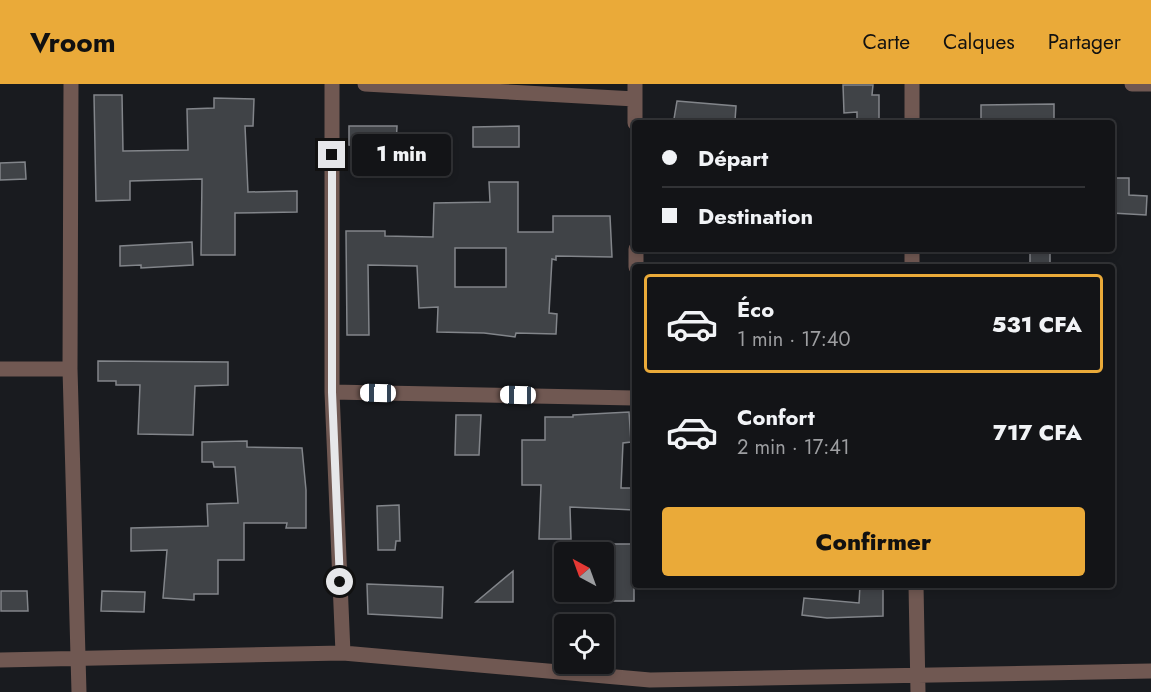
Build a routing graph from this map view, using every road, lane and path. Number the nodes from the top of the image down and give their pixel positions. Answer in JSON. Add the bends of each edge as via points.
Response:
{"nodes":[{"id":1,"x":71,"y":84,"type":"edge"},
{"id":2,"x":332,"y":84,"type":"edge"},
{"id":3,"x":365,"y":84,"type":"edge"},
{"id":4,"x":912,"y":84,"type":"edge"},
{"id":5,"x":1132,"y":84,"type":"edge"},
{"id":6,"x":1151,"y":84,"type":"edge"},
{"id":7,"x":635,"y":92,"type":"edge"},
{"id":8,"x":635,"y":120,"type":"edge"},
{"id":9,"x":912,"y":120,"type":"edge"},
{"id":10,"x":0,"y":369,"type":"edge"},
{"id":11,"x":70,"y":369,"type":"junction"},
{"id":12,"x":332,"y":392,"type":"junction"},
{"id":13,"x":632,"y":398,"type":"edge"},
{"id":14,"x":916,"y":588,"type":"edge"},
{"id":15,"x":343,"y":653,"type":"junction"},
{"id":16,"x":79,"y":659,"type":"junction"},
{"id":17,"x":0,"y":660,"type":"edge"},
{"id":18,"x":1151,"y":671,"type":"edge"},
{"id":19,"x":918,"y":684,"type":"edge"},
{"id":20,"x":650,"y":686,"type":"edge"},
{"id":21,"x":79,"y":692,"type":"edge"}],
"edges":[{"from":1,"to":11,"type":"street"},
{"from":2,"to":12,"type":"street"},
{"from":3,"to":7,"type":"street"},
{"from":4,"to":9,"type":"street"},
{"from":5,"to":6,"type":"street"},
{"from":7,"to":8,"type":"street"},
{"from":10,"to":11,"type":"street"},
{"from":11,"to":16,"type":"street"},
{"from":12,"to":13,"type":"street"},
{"from":12,"to":15,"type":"street"},
{"from":14,"to":19,"type":"street"},
{"from":15,"to":16,"type":"street"},
{"from":15,"to":20,"type":"street"},
{"from":16,"to":17,"type":"street"},
{"from":16,"to":21,"type":"street"},
{"from":18,"to":19,"type":"street"},
{"from":19,"to":20,"type":"street"}]}
